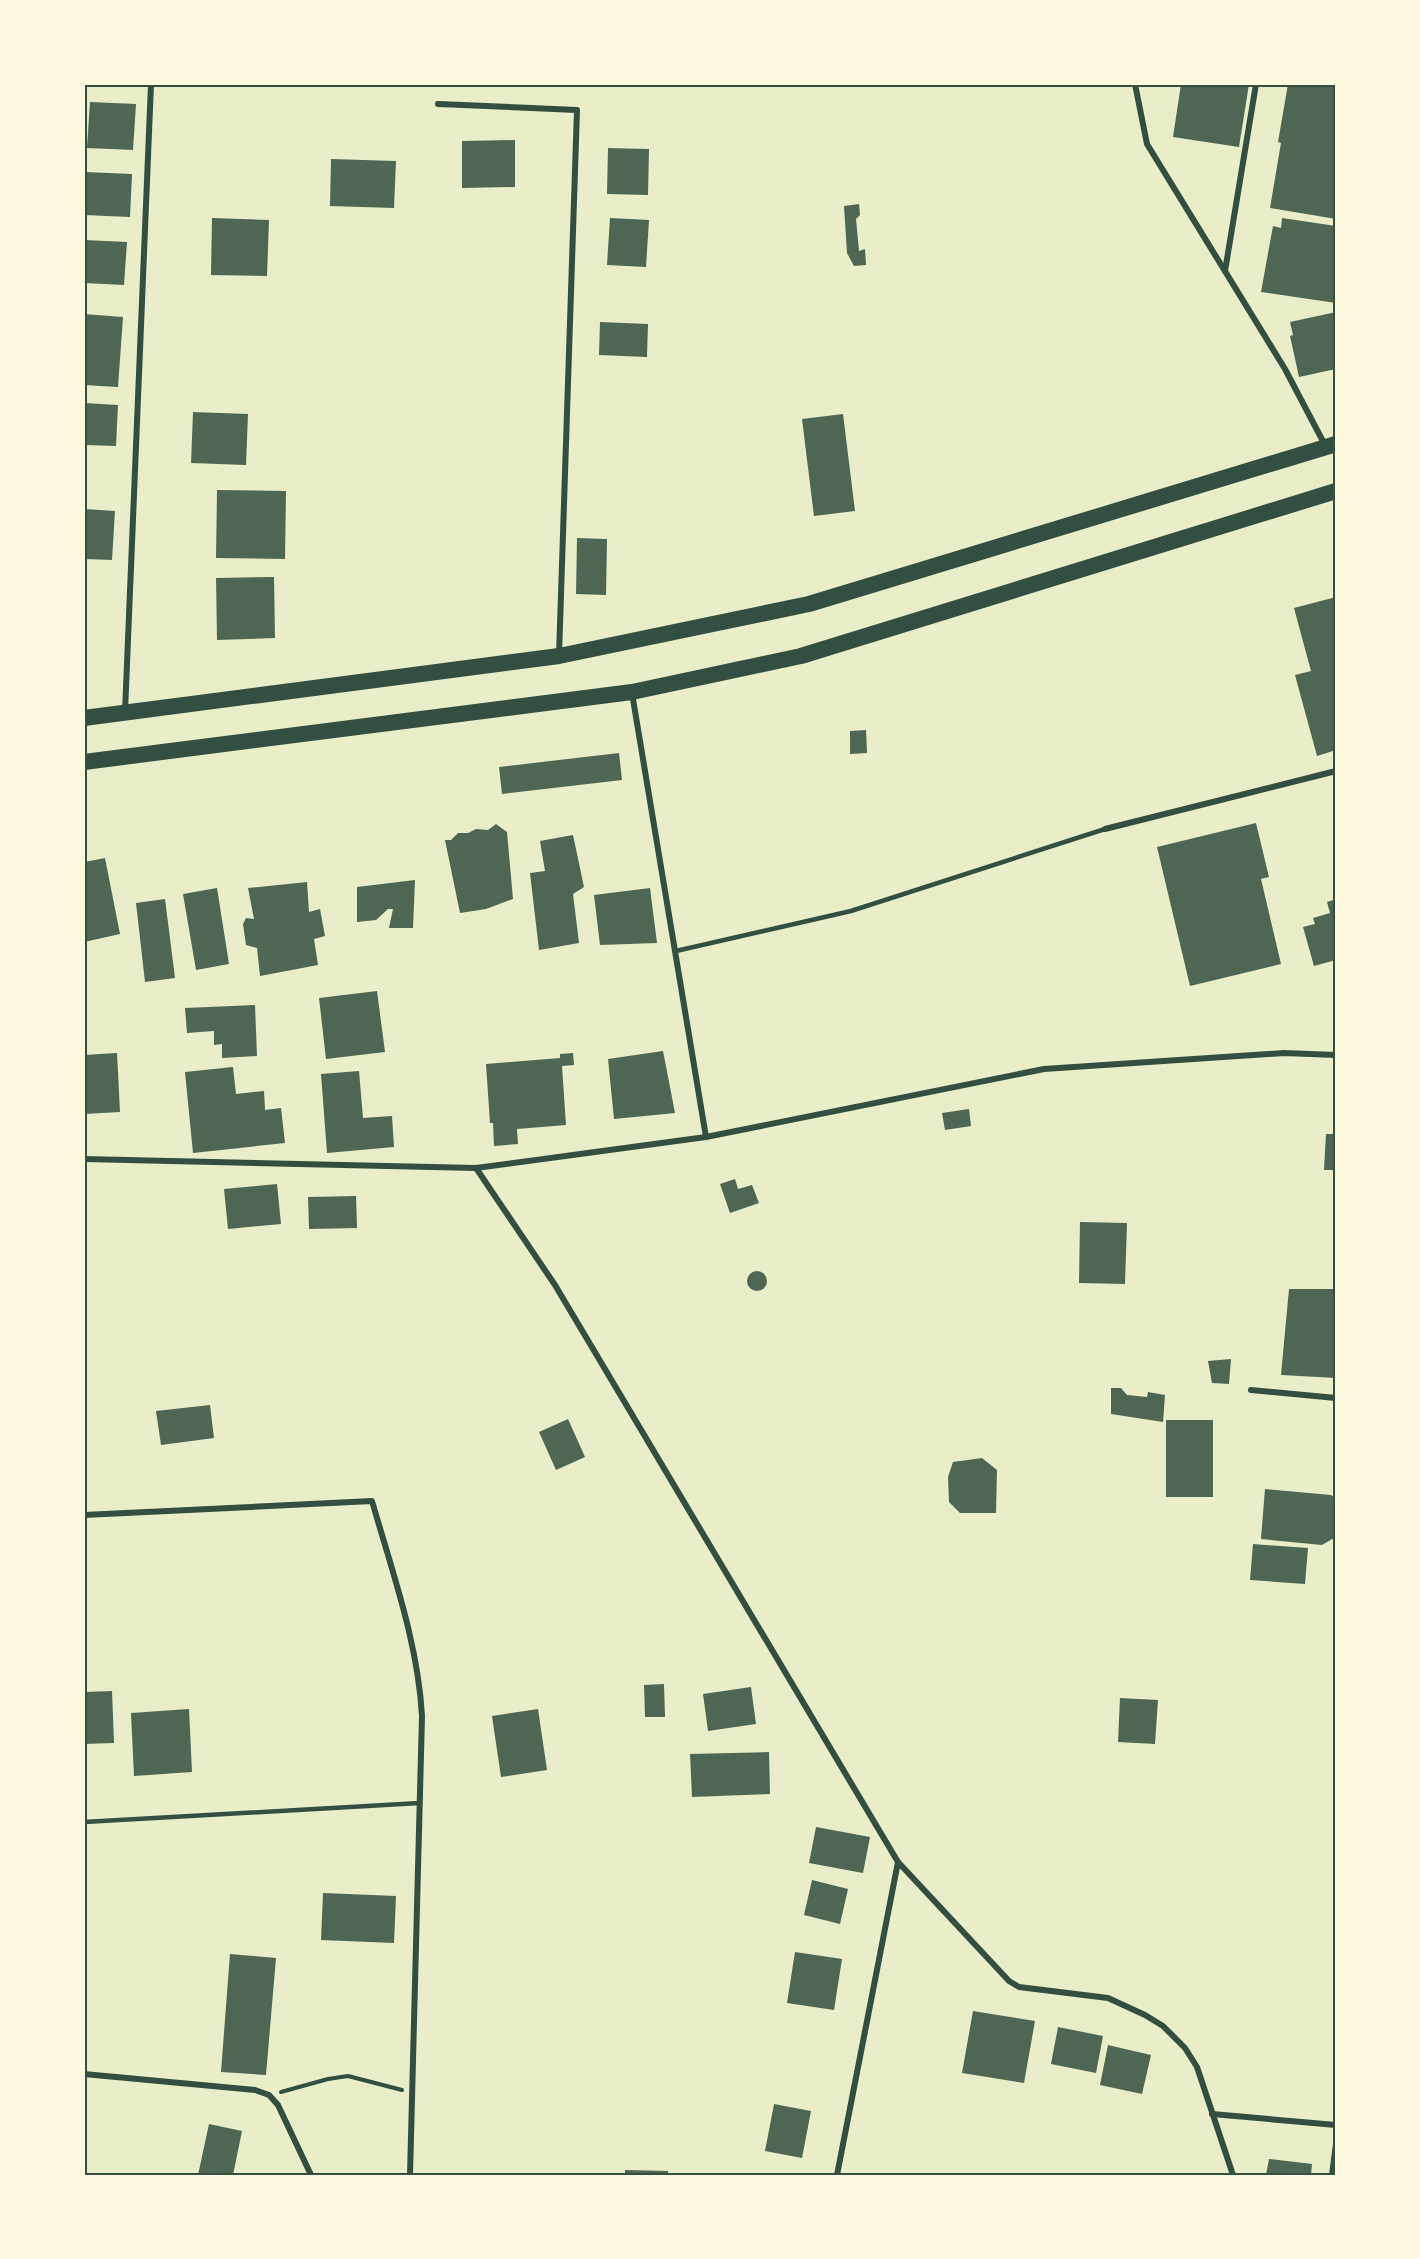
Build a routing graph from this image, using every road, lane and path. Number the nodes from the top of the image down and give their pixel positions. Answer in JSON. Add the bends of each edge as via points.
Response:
{"nodes":[{"id":1,"x":151,"y":84,"type":"edge"},
{"id":2,"x":1135,"y":84,"type":"edge"},
{"id":3,"x":1256,"y":84,"type":"edge"},
{"id":4,"x":438,"y":104,"type":"dead end"},
{"id":5,"x":1225,"y":272,"type":"junction"},
{"id":6,"x":1331,"y":446,"type":"edge"},
{"id":7,"x":1336,"y":491,"type":"edge"},
{"id":8,"x":559,"y":656,"type":"junction"},
{"id":9,"x":632,"y":692,"type":"junction"},
{"id":10,"x":125,"y":713,"type":"junction"},
{"id":11,"x":84,"y":718,"type":"edge"},
{"id":12,"x":84,"y":762,"type":"edge"},
{"id":13,"x":1336,"y":771,"type":"edge"},
{"id":14,"x":1105,"y":829,"type":"joint"},
{"id":15,"x":676,"y":951,"type":"junction"},
{"id":16,"x":1336,"y":1055,"type":"edge"},
{"id":17,"x":706,"y":1137,"type":"junction"},
{"id":18,"x":84,"y":1159,"type":"edge"},
{"id":19,"x":476,"y":1168,"type":"junction"},
{"id":20,"x":1251,"y":1390,"type":"dead end"},
{"id":21,"x":1336,"y":1398,"type":"edge"},
{"id":22,"x":84,"y":1515,"type":"edge"},
{"id":23,"x":420,"y":1803,"type":"junction"},
{"id":24,"x":84,"y":1822,"type":"edge"},
{"id":25,"x":898,"y":1862,"type":"junction"},
{"id":26,"x":84,"y":2074,"type":"edge"},
{"id":27,"x":412,"y":2092,"type":"junction"},
{"id":28,"x":268,"y":2095,"type":"junction"},
{"id":29,"x":1212,"y":2114,"type":"junction"},
{"id":30,"x":1336,"y":2125,"type":"edge"},
{"id":31,"x":1336,"y":2144,"type":"edge"},
{"id":32,"x":311,"y":2175,"type":"edge"},
{"id":33,"x":410,"y":2175,"type":"edge"},
{"id":34,"x":837,"y":2175,"type":"edge"},
{"id":35,"x":1233,"y":2175,"type":"edge"},
{"id":36,"x":1332,"y":2175,"type":"edge"}],
"edges":[{"from":1,"to":10,"type":"street"},
{"from":2,"to":5,"type":"street","via":[[1147,144]]},
{"from":3,"to":5,"type":"street"},
{"from":4,"to":8,"type":"street","via":[[577,110]]},
{"from":5,"to":6,"type":"street"},
{"from":6,"to":8,"type":"highway","via":[[809,604]]},
{"from":7,"to":9,"type":"highway","via":[[801,656]]},
{"from":8,"to":10,"type":"highway"},
{"from":9,"to":12,"type":"highway"},
{"from":9,"to":15,"type":"street"},
{"from":10,"to":11,"type":"highway"},
{"from":13,"to":14,"type":"street"},
{"from":14,"to":15,"type":"lane","via":[[850,911]]},
{"from":15,"to":17,"type":"street"},
{"from":16,"to":17,"type":"street","via":[[1284,1053],[1044,1069]]},
{"from":17,"to":19,"type":"street"},
{"from":18,"to":19,"type":"street"},
{"from":19,"to":25,"type":"street","via":[[555,1285]]},
{"from":20,"to":21,"type":"street"},
{"from":22,"to":23,"type":"street","via":[[372,1501],[420,1684]]},
{"from":23,"to":24,"type":"lane"},
{"from":23,"to":27,"type":"street"},
{"from":25,"to":29,"type":"street","via":[[1009,1981],[1019,1987],[1108,1998],[1163,2026],[1197,2067]]},
{"from":25,"to":34,"type":"street"},
{"from":26,"to":28,"type":"street"},
{"from":27,"to":28,"type":"path","via":[[348,2076]]},
{"from":27,"to":33,"type":"street"},
{"from":28,"to":32,"type":"street","via":[[278,2105]]},
{"from":29,"to":30,"type":"street"},
{"from":29,"to":35,"type":"street"},
{"from":31,"to":36,"type":"street"}]}
